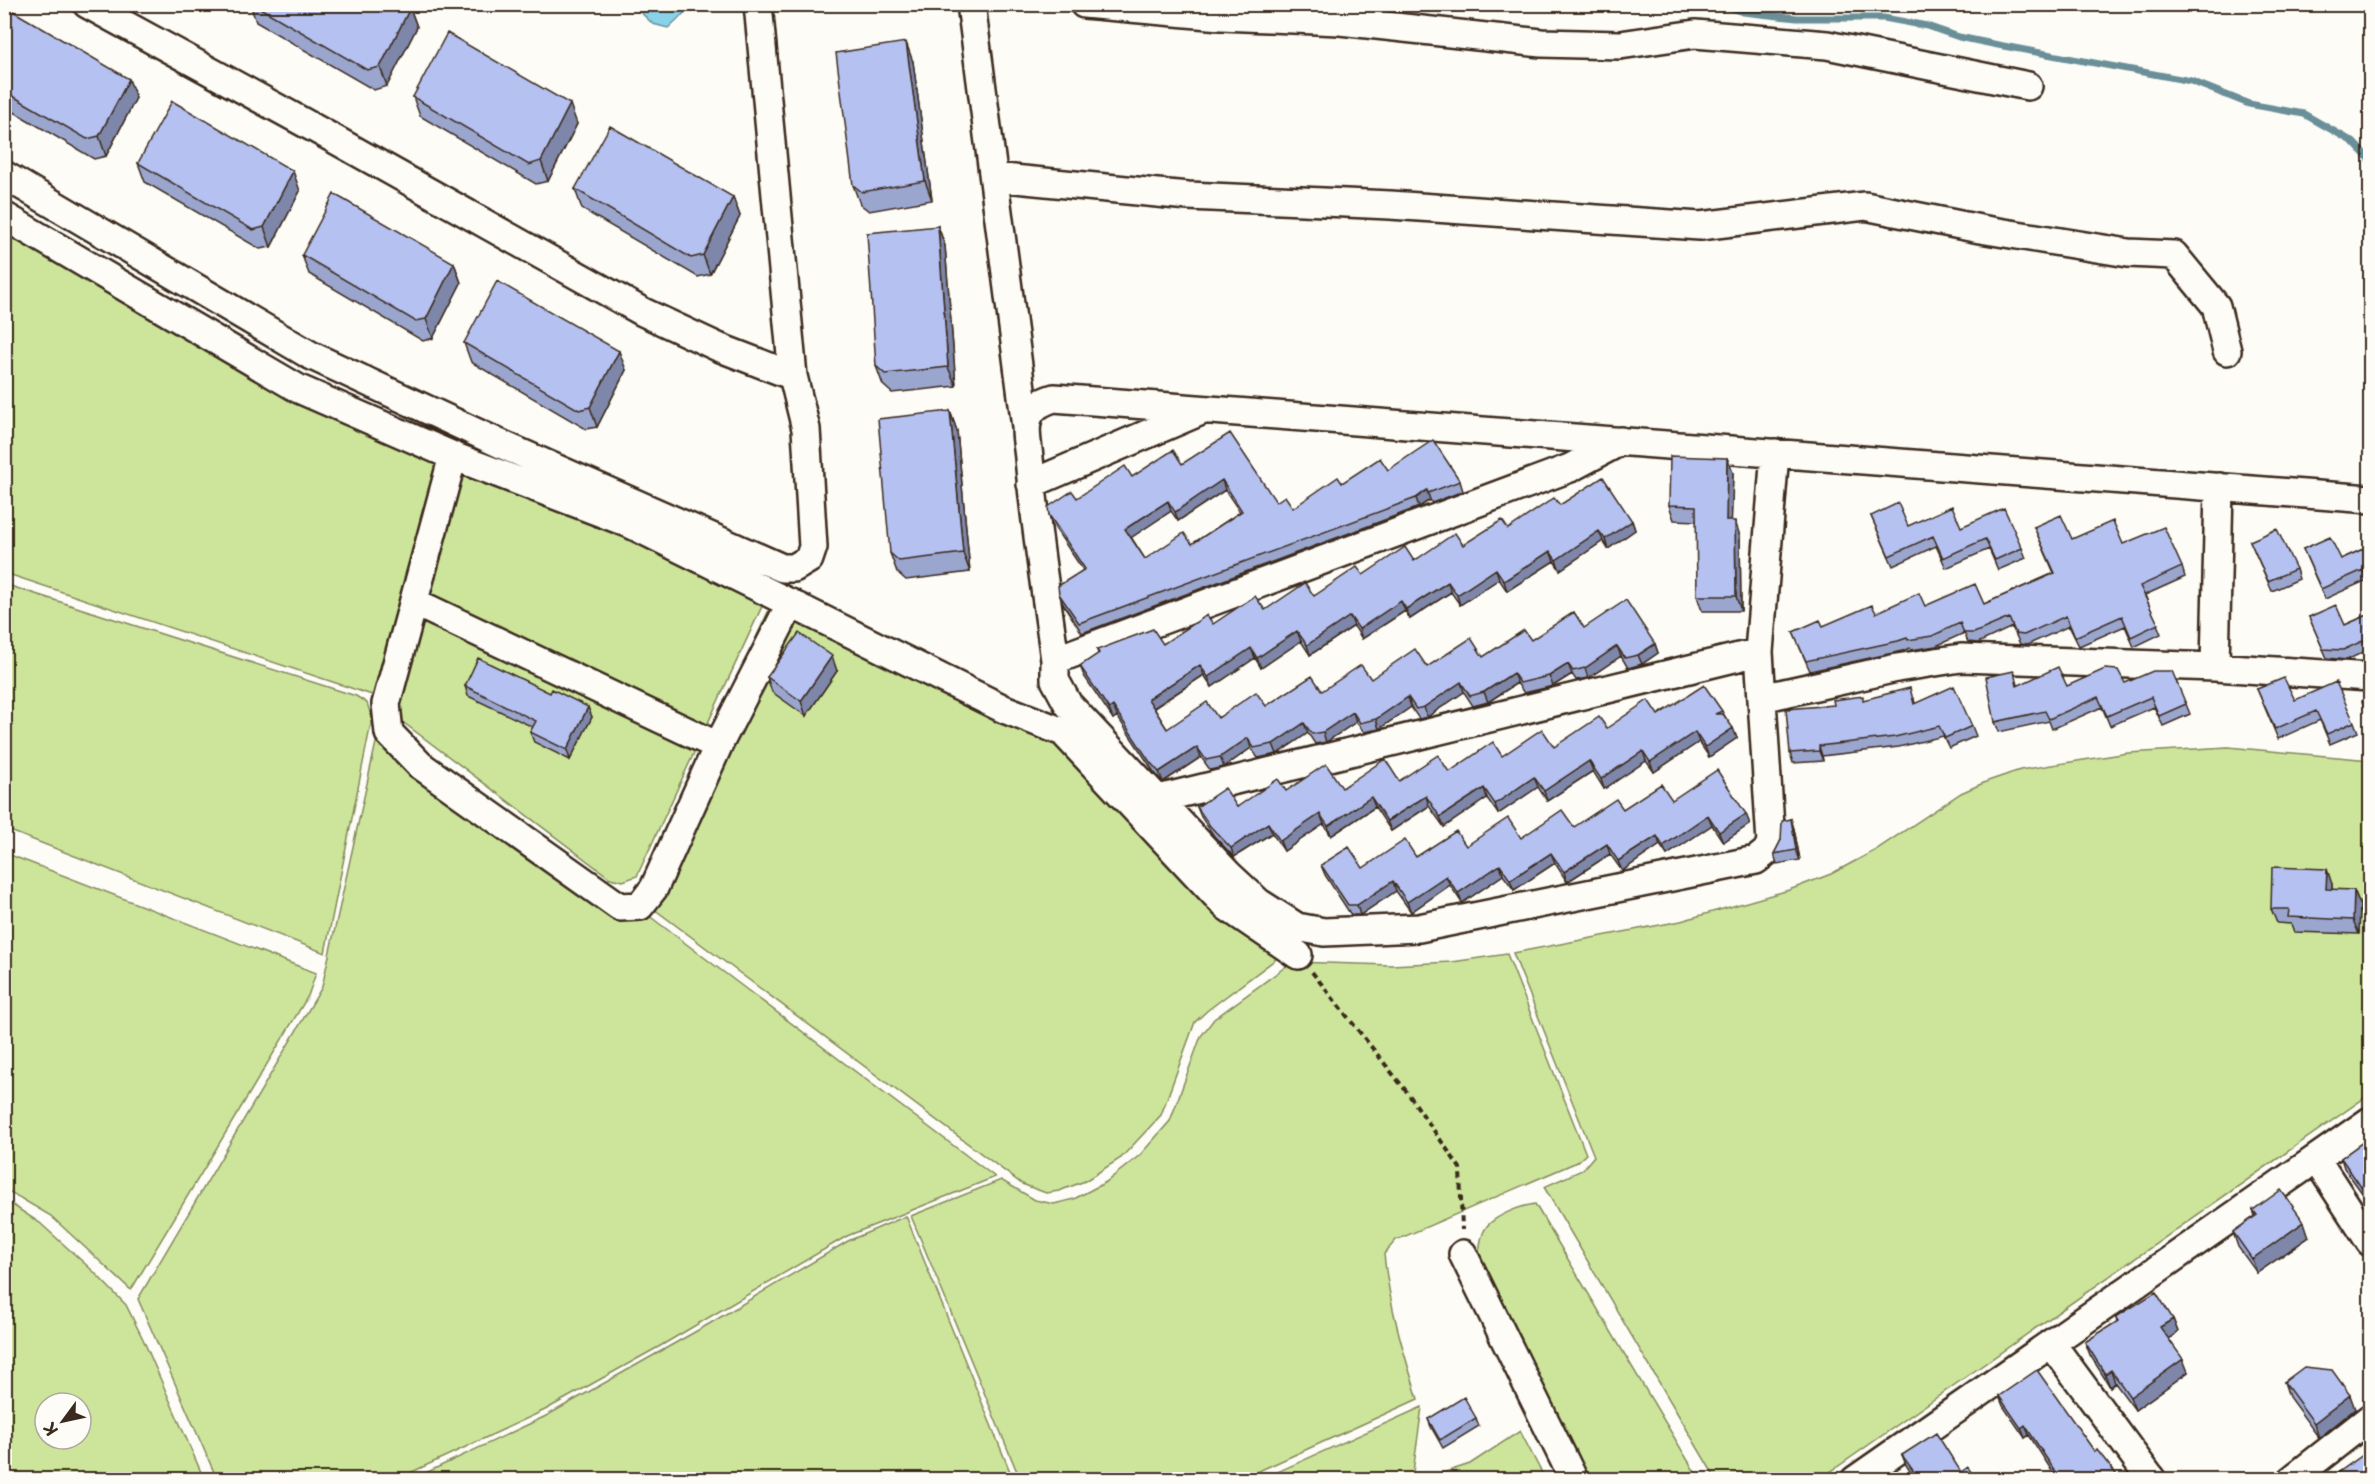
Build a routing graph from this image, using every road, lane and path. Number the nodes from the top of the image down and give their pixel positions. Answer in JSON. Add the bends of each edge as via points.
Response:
{"nodes":[{"id":1,"x":87,"y":4,"type":"edge"},
{"id":2,"x":758,"y":4,"type":"edge"},
{"id":3,"x":971,"y":4,"type":"edge"},
{"id":4,"x":1084,"y":4,"type":"edge"},
{"id":5,"x":1342,"y":13,"type":"edge"},
{"id":6,"x":2028,"y":86,"type":"dead end"},
{"id":7,"x":4,"y":176,"type":"edge"},
{"id":8,"x":994,"y":177,"type":"junction"},
{"id":9,"x":4,"y":216,"type":"edge"},
{"id":10,"x":2227,"y":351,"type":"dead end"},
{"id":11,"x":793,"y":376,"type":"junction"},
{"id":12,"x":1204,"y":409,"type":"junction"},
{"id":13,"x":1026,"y":427,"type":"junction"},
{"id":14,"x":1621,"y":441,"type":"junction"},
{"id":15,"x":1774,"y":453,"type":"junction"},
{"id":16,"x":453,"y":456,"type":"junction"},
{"id":17,"x":1031,"y":484,"type":"junction"},
{"id":18,"x":2219,"y":487,"type":"junction"},
{"id":19,"x":2370,"y":499,"type":"edge"},
{"id":20,"x":414,"y":602,"type":"junction"},
{"id":21,"x":791,"y":603,"type":"junction"},
{"id":22,"x":1759,"y":652,"type":"junction"},
{"id":23,"x":1055,"y":660,"type":"junction"},
{"id":24,"x":2215,"y":668,"type":"junction"},
{"id":25,"x":2370,"y":677,"type":"edge"},
{"id":26,"x":1762,"y":698,"type":"junction"},
{"id":27,"x":718,"y":746,"type":"junction"},
{"id":28,"x":1158,"y":799,"type":"junction"},
{"id":29,"x":1298,"y":956,"type":"joint"},
{"id":30,"x":2370,"y":1121,"type":"edge"},
{"id":31,"x":2316,"y":1159,"type":"junction"},
{"id":32,"x":2370,"y":1242,"type":"edge"},
{"id":33,"x":1463,"y":1254,"type":"joint"},
{"id":34,"x":2051,"y":1343,"type":"junction"},
{"id":35,"x":2370,"y":1418,"type":"edge"},
{"id":36,"x":1872,"y":1475,"type":"edge"},
{"id":37,"x":1574,"y":1479,"type":"edge"},
{"id":38,"x":2152,"y":1479,"type":"edge"},
{"id":39,"x":2291,"y":1479,"type":"edge"}],
"edges":[{"from":1,"to":11,"type":"street","via":[[643,312]]},
{"from":2,"to":11,"type":"street"},
{"from":3,"to":8,"type":"street"},
{"from":4,"to":5,"type":"street","via":[[1221,16]]},
{"from":5,"to":6,"type":"street","via":[[1540,43],[1620,45],[1695,34],[1827,45]]},
{"from":7,"to":11,"type":"street","via":[[310,355],[782,568],[794,568],[809,559],[813,547],[806,429]]},
{"from":8,"to":10,"type":"street","via":[[1188,196],[1700,226],[1865,206],[2094,248],[2174,255],[2216,306]]},
{"from":8,"to":13,"type":"street"},
{"from":9,"to":16,"type":"street","via":[[299,389]]},
{"from":12,"to":13,"type":"street","via":[[1054,398],[1035,408]]},
{"from":12,"to":14,"type":"street"},
{"from":12,"to":17,"type":"street"},
{"from":13,"to":17,"type":"street"},
{"from":14,"to":15,"type":"street"},
{"from":14,"to":23,"type":"street","via":[[1570,468]]},
{"from":15,"to":18,"type":"street"},
{"from":15,"to":22,"type":"street"},
{"from":16,"to":20,"type":"street"},
{"from":16,"to":21,"type":"street","via":[[628,523]]},
{"from":17,"to":23,"type":"street"},
{"from":18,"to":19,"type":"street"},
{"from":18,"to":24,"type":"street"},
{"from":20,"to":27,"type":"street"},
{"from":20,"to":27,"type":"street","via":[[386,704],[389,733],[420,765],[620,907],[640,906],[654,888]]},
{"from":21,"to":27,"type":"street"},
{"from":21,"to":29,"type":"street","via":[[1004,710],[1062,732],[1226,906]]},
{"from":22,"to":26,"type":"street"},
{"from":22,"to":28,"type":"street"},
{"from":23,"to":28,"type":"street","via":[[1055,680],[1068,704]]},
{"from":24,"to":25,"type":"street"},
{"from":24,"to":26,"type":"street","via":[[1961,658]]},
{"from":26,"to":28,"type":"street","via":[[1771,843],[1755,861],[1419,928],[1324,932],[1296,927],[1258,902]]},
{"from":29,"to":33,"type":"path","via":[[1407,1092],[1460,1168]]},
{"from":30,"to":31,"type":"street"},
{"from":31,"to":32,"type":"street"},
{"from":31,"to":34,"type":"street"},
{"from":33,"to":37,"type":"street"},
{"from":34,"to":36,"type":"street"},
{"from":34,"to":38,"type":"street"},
{"from":35,"to":39,"type":"street"}]}
